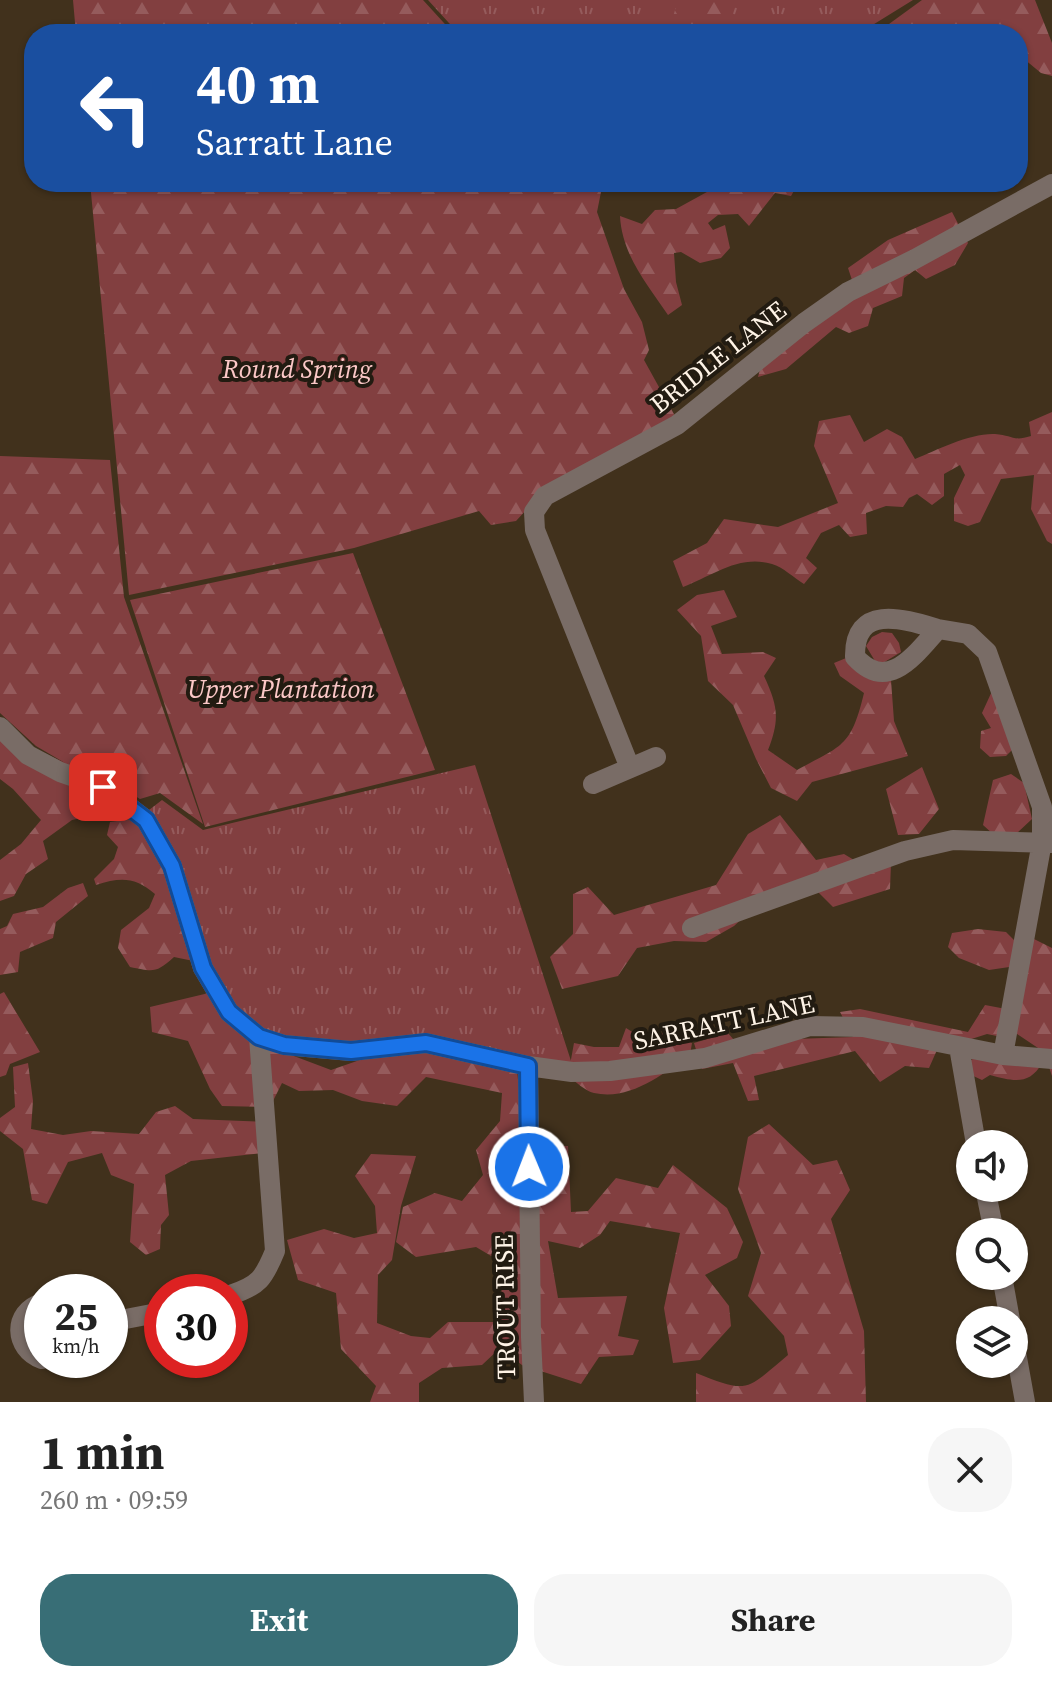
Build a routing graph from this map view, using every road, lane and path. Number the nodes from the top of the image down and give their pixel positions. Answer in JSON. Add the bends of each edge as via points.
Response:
{"nodes":[{"id":1,"x":1052,"y":184,"type":"edge"},
{"id":2,"x":938,"y":629,"type":"dead end"},
{"id":3,"x":0,"y":727,"type":"edge"},
{"id":4,"x":656,"y":757,"type":"dead end"},
{"id":5,"x":630,"y":768,"type":"junction"},
{"id":6,"x":593,"y":784,"type":"dead end"},
{"id":7,"x":1047,"y":842,"type":"edge"},
{"id":8,"x":692,"y":928,"type":"dead end"},
{"id":9,"x":259,"y":1037,"type":"junction"},
{"id":10,"x":959,"y":1047,"type":"junction"},
{"id":11,"x":1003,"y":1055,"type":"junction"},
{"id":12,"x":1052,"y":1059,"type":"edge"},
{"id":13,"x":528,"y":1066,"type":"junction"},
{"id":14,"x":974,"y":1130,"type":"edge"},
{"id":15,"x":248,"y":1289,"type":"edge"},
{"id":16,"x":24,"y":1318,"type":"edge"},
{"id":17,"x":24,"y":1346,"type":"edge"},
{"id":18,"x":1021,"y":1378,"type":"edge"},
{"id":19,"x":534,"y":1402,"type":"edge"},
{"id":20,"x":1025,"y":1402,"type":"edge"}],
"edges":[{"from":1,"to":5,"type":"street","name":"BRIDLE LANE","via":[[848,292],[677,425],[545,496],[534,512],[535,530]]},
{"from":2,"to":7,"type":"street","via":[[968,634],[987,652],[1042,807]]},
{"from":3,"to":9,"type":"street","name":"SARRATT LANE","via":[[28,755],[103,787],[146,820],[172,866],[203,968],[229,1012]]},
{"from":4,"to":5,"type":"street"},
{"from":5,"to":6,"type":"street"},
{"from":7,"to":8,"type":"street","via":[[953,840],[905,851]]},
{"from":7,"to":11,"type":"street"},
{"from":9,"to":13,"type":"street","name":"SARRATT LANE","via":[[284,1045],[351,1051],[426,1043]]},
{"from":9,"to":15,"type":"street","via":[[275,1251],[264,1278]]},
{"from":10,"to":11,"type":"street","name":"SARRATT LANE"},
{"from":10,"to":13,"type":"street","name":"SARRATT LANE","via":[[863,1027],[810,1026],[705,1058],[610,1071]]},
{"from":10,"to":14,"type":"street"},
{"from":11,"to":12,"type":"street","name":"SARRATT LANE"},
{"from":13,"to":19,"type":"street","name":"TROUT RISE"},
{"from":16,"to":17,"type":"street"},
{"from":18,"to":20,"type":"street"}]}
